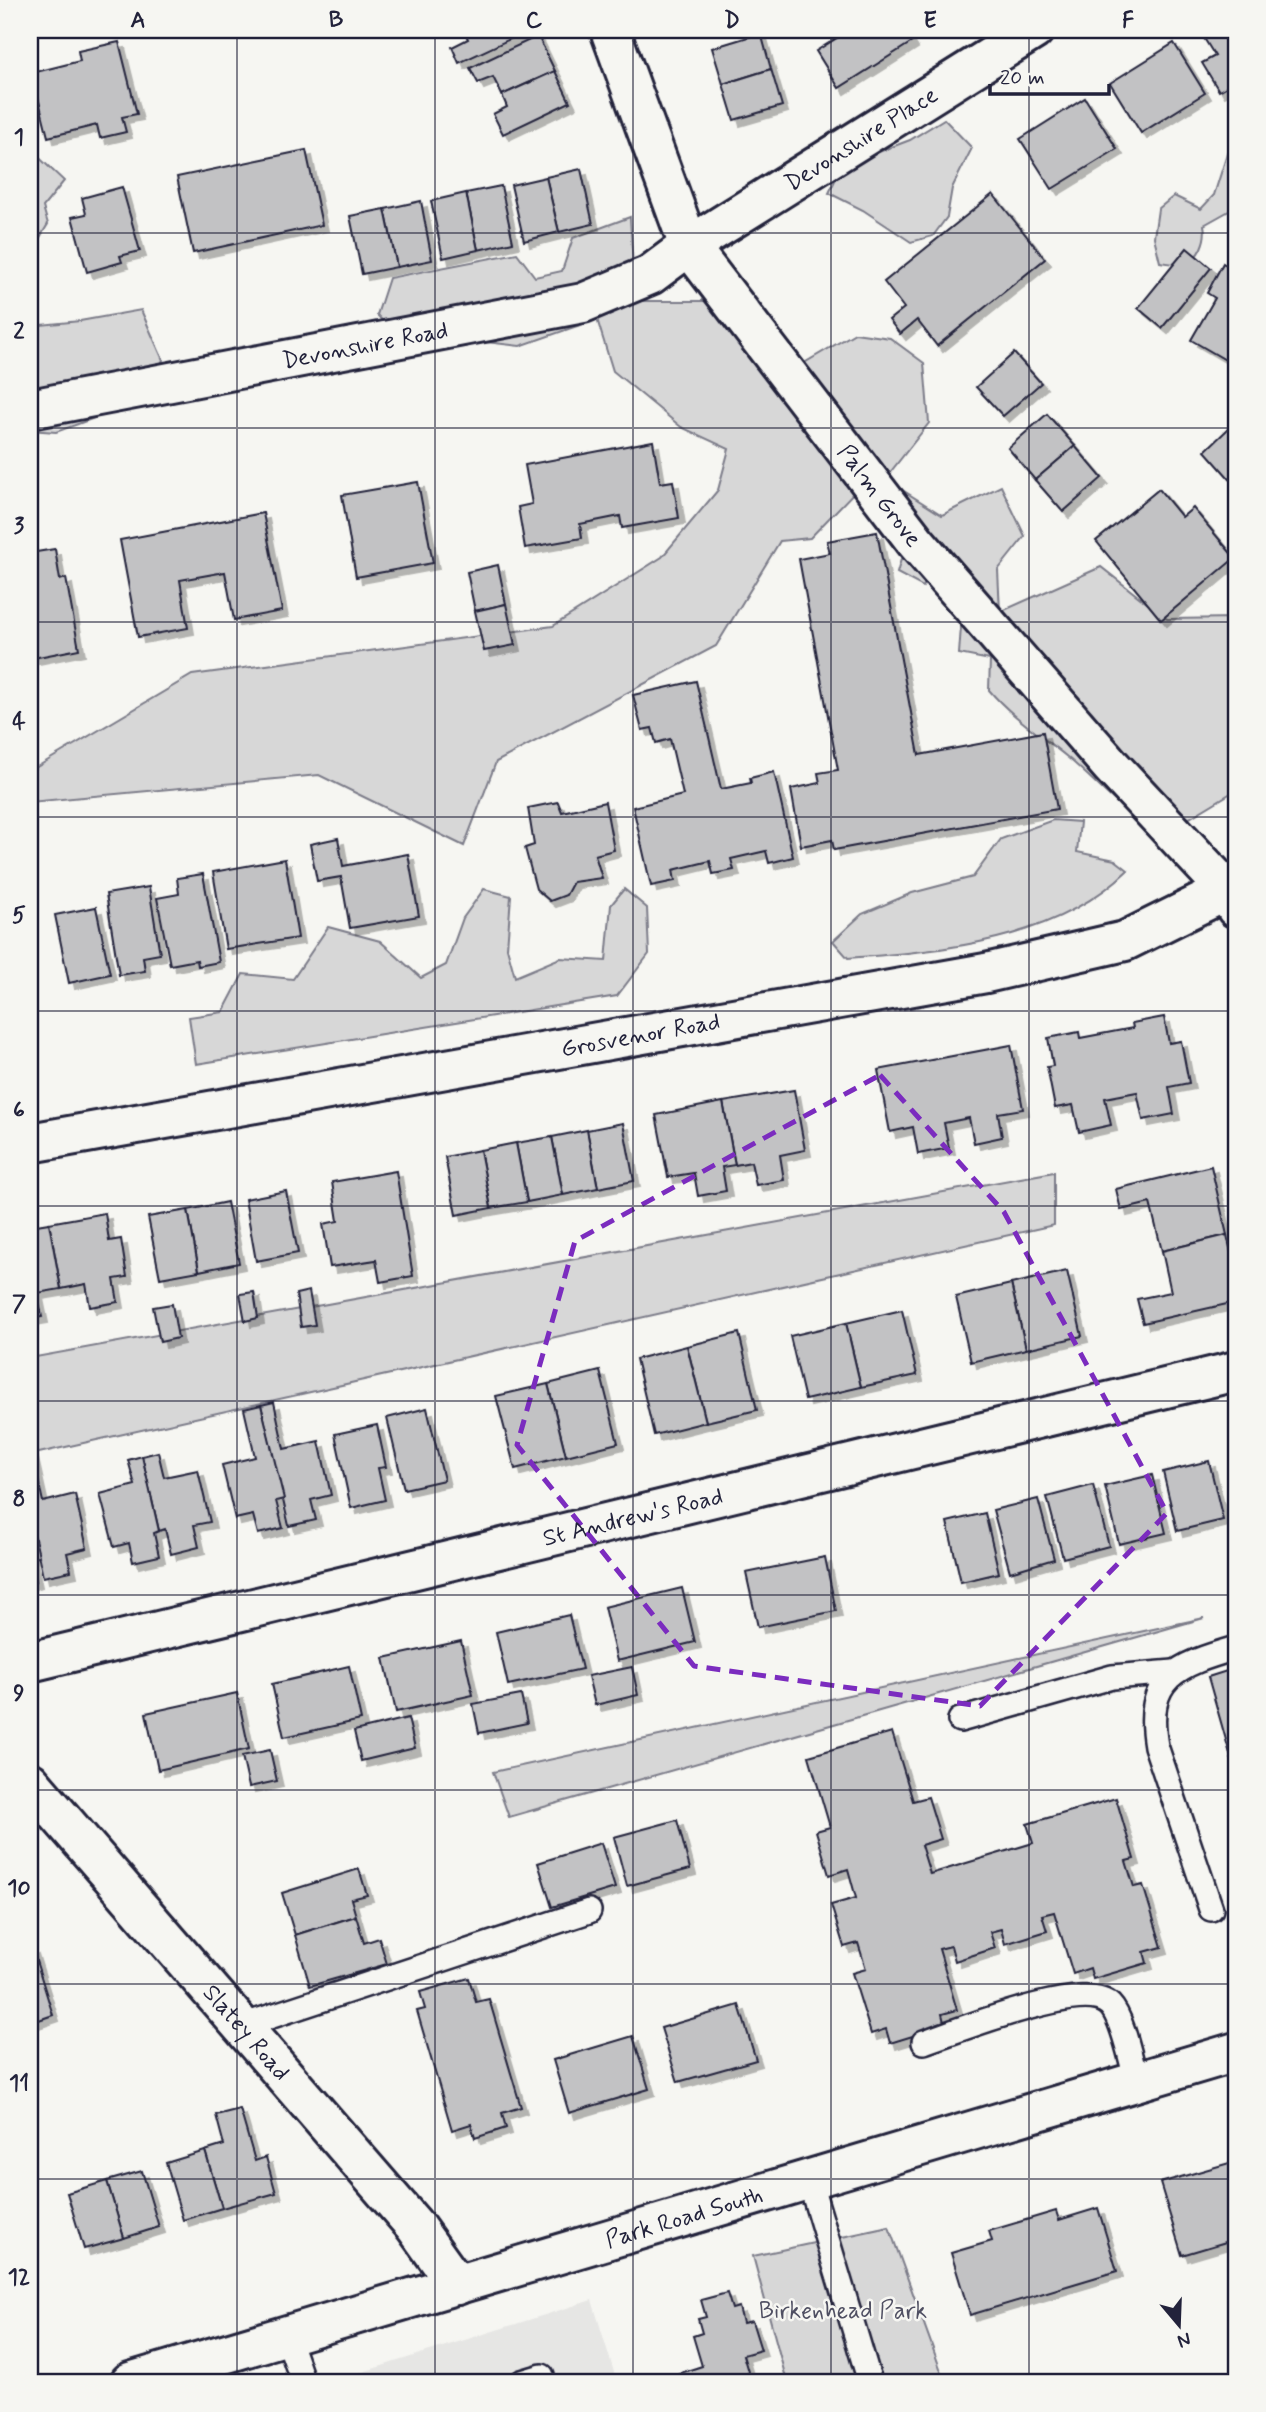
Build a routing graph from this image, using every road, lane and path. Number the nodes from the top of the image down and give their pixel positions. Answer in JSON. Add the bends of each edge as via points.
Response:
{"nodes":[{"id":1,"x":610,"y":30,"type":"edge"},
{"id":2,"x":1017,"y":34,"type":"edge"},
{"id":3,"x":689,"y":246,"type":"junction"},
{"id":4,"x":30,"y":409,"type":"edge"},
{"id":5,"x":1233,"y":894,"type":"edge"},
{"id":6,"x":30,"y":1143,"type":"edge"},
{"id":7,"x":1236,"y":1371,"type":"edge"},
{"id":8,"x":1236,"y":1648,"type":"edge"},
{"id":9,"x":30,"y":1662,"type":"edge"},
{"id":10,"x":1174,"y":1672,"type":"junction"},
{"id":11,"x":960,"y":1720,"type":"dead end"},
{"id":12,"x":30,"y":1783,"type":"edge"},
{"id":13,"x":1211,"y":1909,"type":"dead end"},
{"id":14,"x":589,"y":1911,"type":"dead end"},
{"id":15,"x":243,"y":2026,"type":"junction"},
{"id":16,"x":924,"y":2042,"type":"dead end"},
{"id":17,"x":1236,"y":2052,"type":"edge"},
{"id":18,"x":1137,"y":2081,"type":"junction"},
{"id":19,"x":809,"y":2179,"type":"junction"},
{"id":20,"x":457,"y":2285,"type":"junction"},
{"id":21,"x":287,"y":2336,"type":"junction"},
{"id":22,"x":130,"y":2382,"type":"edge"},
{"id":23,"x":303,"y":2382,"type":"edge"},
{"id":24,"x":870,"y":2382,"type":"edge"}],
"edges":[{"from":1,"to":3,"type":"street","name":"Palm Grove"},
{"from":2,"to":3,"type":"street","name":"Devonshire Place"},
{"from":3,"to":4,"type":"street","name":"Devonshire Road","via":[[650,275],[583,303]]},
{"from":3,"to":5,"type":"street","name":"Palm Grove","via":[[916,542],[1111,765]]},
{"from":5,"to":6,"type":"street","name":"Grosvenor Road","via":[[1125,941],[986,973]]},
{"from":7,"to":9,"type":"street","name":"St Andrew's Road"},
{"from":8,"to":10,"type":"lane"},
{"from":10,"to":11,"type":"lane","via":[[1112,1678]]},
{"from":10,"to":13,"type":"lane","via":[[1158,1691],[1151,1718],[1156,1746]]},
{"from":12,"to":15,"type":"street","name":"Slatey Road"},
{"from":14,"to":15,"type":"lane"},
{"from":15,"to":20,"type":"street","name":"Slatey Road","via":[[414,2225]]},
{"from":16,"to":18,"type":"lane","via":[[1049,2003],[1101,1998],[1117,2016]]},
{"from":17,"to":18,"type":"street","name":"Park Road South"},
{"from":18,"to":19,"type":"street","name":"Park Road South"},
{"from":19,"to":20,"type":"street","name":"Park Road South"},
{"from":19,"to":24,"type":"lane"},
{"from":20,"to":21,"type":"street","name":"Park Road South"},
{"from":21,"to":22,"type":"street","name":"Park Road South"},
{"from":21,"to":23,"type":"lane"}]}
